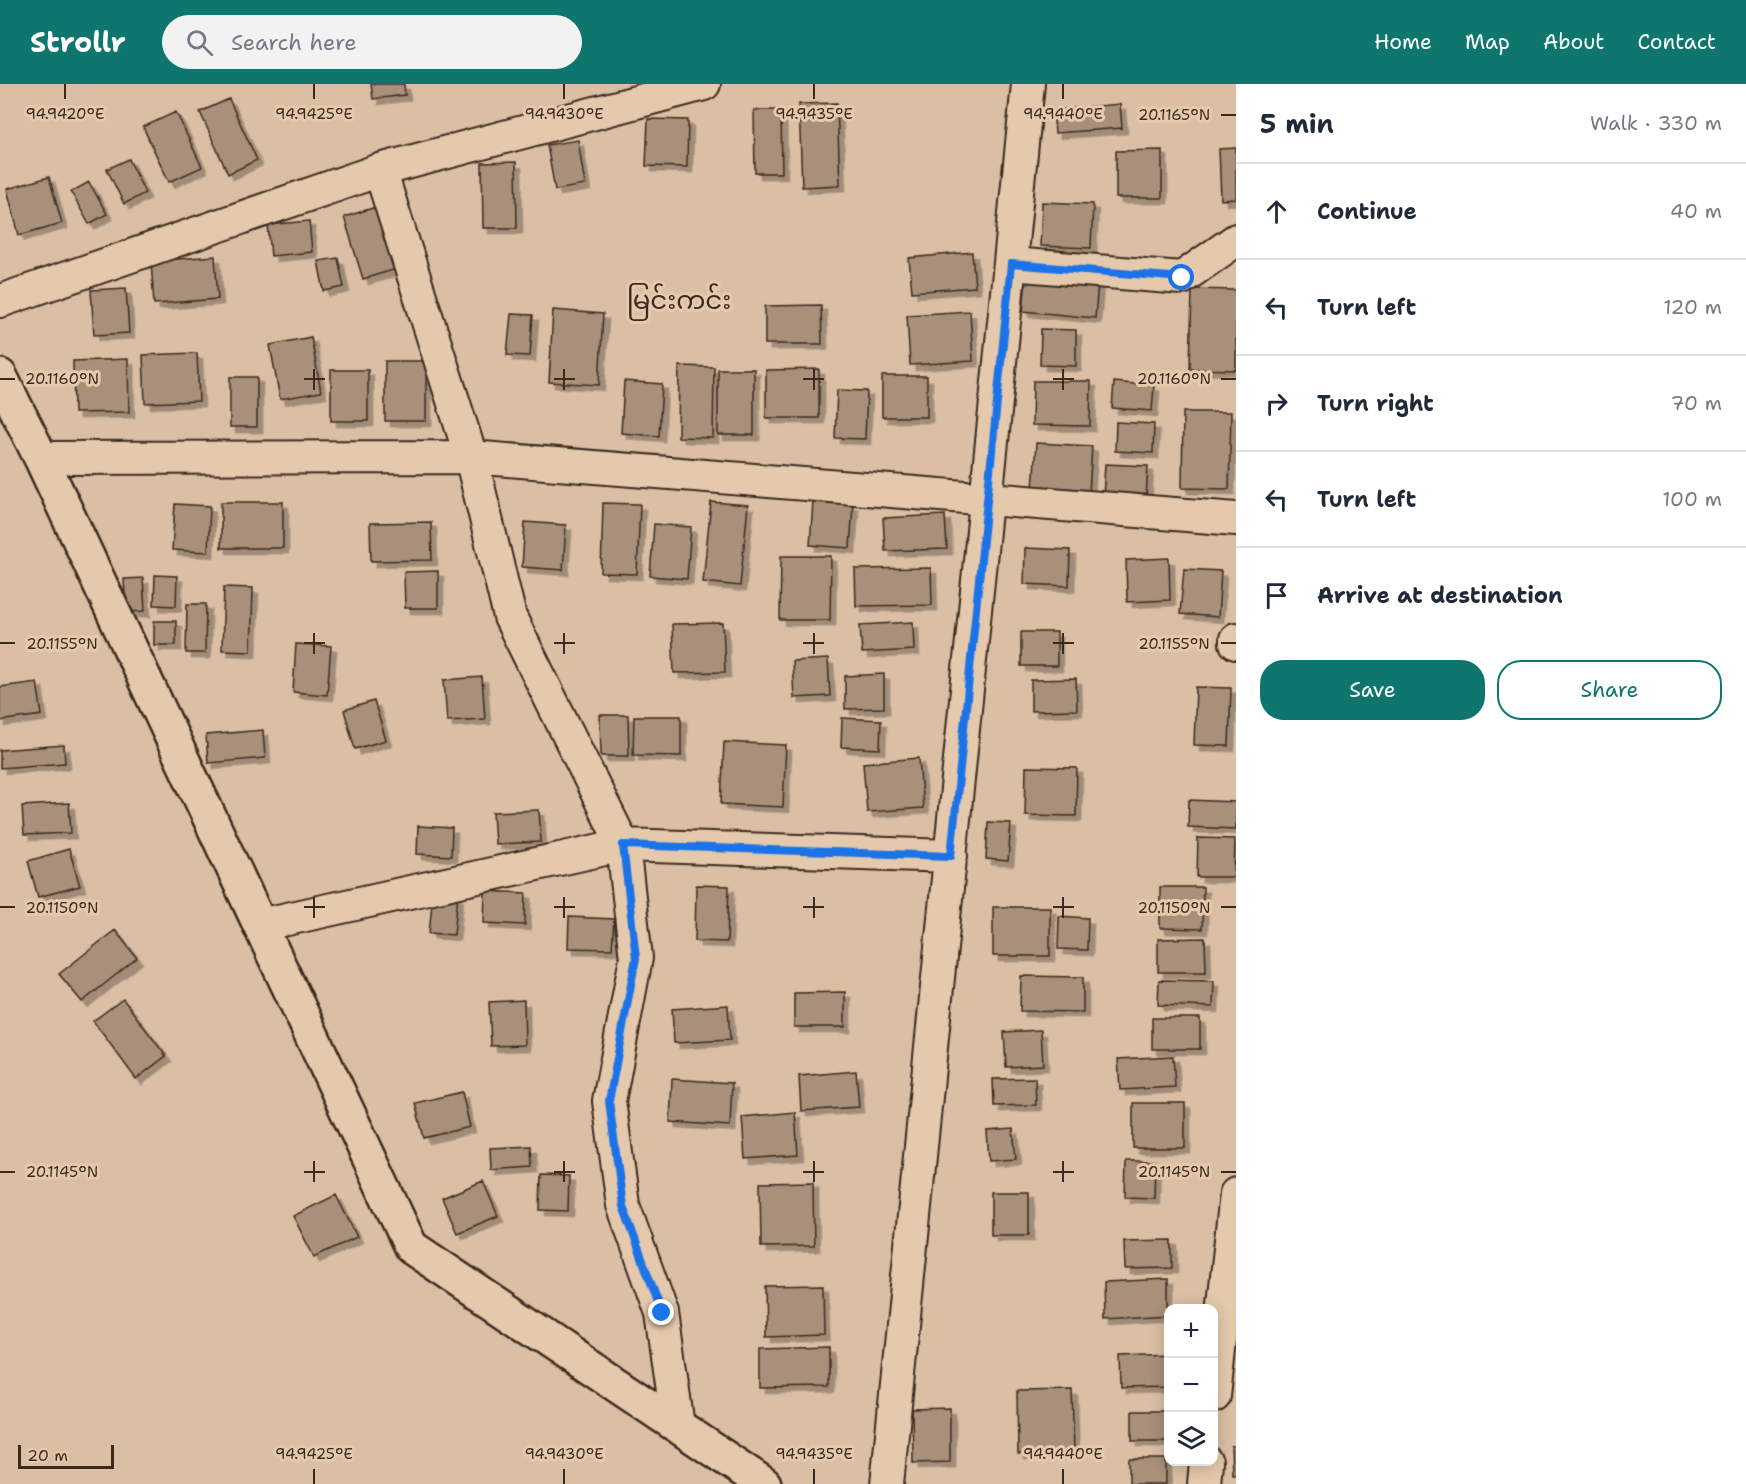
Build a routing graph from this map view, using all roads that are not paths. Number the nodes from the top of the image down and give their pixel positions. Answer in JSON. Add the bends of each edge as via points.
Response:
{"nodes":[{"id":1,"x":704,"y":84,"type":"edge"},
{"id":2,"x":1028,"y":84,"type":"edge"},
{"id":3,"x":380,"y":170,"type":"junction"},
{"id":4,"x":1236,"y":240,"type":"edge"},
{"id":5,"x":1011,"y":264,"type":"junction"},
{"id":6,"x":0,"y":301,"type":"edge"},
{"id":7,"x":0,"y":376,"type":"edge"},
{"id":8,"x":471,"y":457,"type":"junction"},
{"id":9,"x":41,"y":458,"type":"junction"},
{"id":10,"x":988,"y":497,"type":"junction"},
{"id":11,"x":1236,"y":519,"type":"edge"},
{"id":12,"x":623,"y":845,"type":"junction"},
{"id":13,"x":951,"y":856,"type":"junction"},
{"id":14,"x":260,"y":925,"type":"junction"},
{"id":15,"x":1236,"y":1194,"type":"edge"},
{"id":16,"x":1218,"y":1359,"type":"edge"},
{"id":17,"x":678,"y":1426,"type":"junction"},
{"id":18,"x":1206,"y":1466,"type":"edge"},
{"id":19,"x":764,"y":1484,"type":"edge"},
{"id":20,"x":887,"y":1484,"type":"edge"},
{"id":21,"x":1204,"y":1484,"type":"edge"}],
"edges":[{"from":1,"to":3,"type":"street"},
{"from":2,"to":5,"type":"street"},
{"from":3,"to":6,"type":"street"},
{"from":3,"to":8,"type":"street"},
{"from":4,"to":5,"type":"street","via":[[1182,278]]},
{"from":5,"to":10,"type":"street"},
{"from":7,"to":9,"type":"street"},
{"from":8,"to":9,"type":"street"},
{"from":8,"to":10,"type":"street"},
{"from":8,"to":12,"type":"street","via":[[510,617]]},
{"from":9,"to":14,"type":"street"},
{"from":10,"to":11,"type":"street"},
{"from":10,"to":13,"type":"street"},
{"from":12,"to":13,"type":"street"},
{"from":12,"to":14,"type":"street"},
{"from":12,"to":17,"type":"street","via":[[636,958],[609,1101],[623,1206],[662,1313]]},
{"from":13,"to":20,"type":"street"},
{"from":14,"to":17,"type":"street","via":[[411,1247]]},
{"from":15,"to":16,"type":"street"},
{"from":17,"to":19,"type":"street"},
{"from":18,"to":21,"type":"street"}]}
